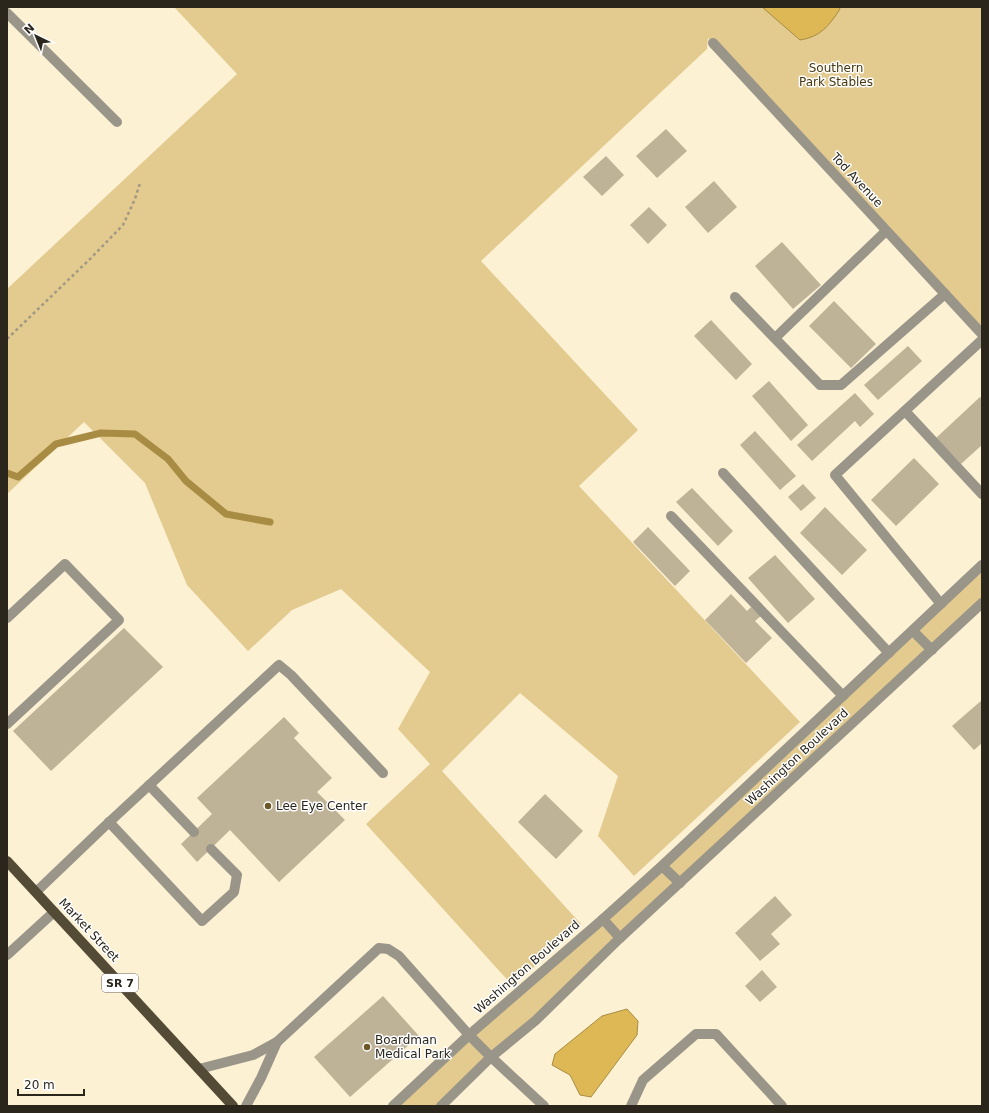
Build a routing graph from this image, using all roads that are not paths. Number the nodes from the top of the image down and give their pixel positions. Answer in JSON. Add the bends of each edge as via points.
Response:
{"nodes":[{"id":1,"x":7,"y":13,"type":"edge"},
{"id":2,"x":713,"y":43,"type":"dead end"},
{"id":3,"x":117,"y":122,"type":"dead end"},
{"id":4,"x":886,"y":231,"type":"junction"},
{"id":5,"x":945,"y":294,"type":"junction"},
{"id":6,"x":735,"y":297,"type":"dead end"},
{"id":7,"x":982,"y":334,"type":"edge"},
{"id":8,"x":774,"y":338,"type":"junction"},
{"id":9,"x":982,"y":340,"type":"edge"},
{"id":10,"x":905,"y":411,"type":"junction"},
{"id":11,"x":723,"y":473,"type":"dead end"},
{"id":12,"x":982,"y":494,"type":"edge"},
{"id":13,"x":671,"y":516,"type":"dead end"},
{"id":14,"x":982,"y":565,"type":"edge"},
{"id":15,"x":982,"y":603,"type":"edge"},
{"id":16,"x":942,"y":604,"type":"junction"},
{"id":17,"x":7,"y":618,"type":"edge"},
{"id":18,"x":913,"y":631,"type":"junction"},
{"id":19,"x":932,"y":650,"type":"junction"},
{"id":20,"x":889,"y":653,"type":"junction"},
{"id":21,"x":844,"y":696,"type":"junction"},
{"id":22,"x":7,"y":724,"type":"edge"},
{"id":23,"x":383,"y":773,"type":"dead end"},
{"id":24,"x":150,"y":785,"type":"junction"},
{"id":25,"x":110,"y":822,"type":"junction"},
{"id":26,"x":194,"y":832,"type":"dead end"},
{"id":27,"x":211,"y":849,"type":"dead end"},
{"id":28,"x":7,"y":861,"type":"edge"},
{"id":29,"x":662,"y":866,"type":"junction"},
{"id":30,"x":680,"y":883,"type":"junction"},
{"id":31,"x":36,"y":892,"type":"junction"},
{"id":32,"x":54,"y":912,"type":"junction"},
{"id":33,"x":603,"y":920,"type":"junction"},
{"id":34,"x":620,"y":938,"type":"junction"},
{"id":35,"x":7,"y":955,"type":"edge"},
{"id":36,"x":469,"y":1035,"type":"junction"},
{"id":37,"x":277,"y":1042,"type":"junction"},
{"id":38,"x":491,"y":1057,"type":"junction"},
{"id":39,"x":199,"y":1069,"type":"junction"},
{"id":40,"x":233,"y":1106,"type":"edge"},
{"id":41,"x":246,"y":1106,"type":"edge"},
{"id":42,"x":393,"y":1106,"type":"edge"},
{"id":43,"x":441,"y":1106,"type":"edge"},
{"id":44,"x":544,"y":1106,"type":"edge"},
{"id":45,"x":631,"y":1106,"type":"edge"},
{"id":46,"x":782,"y":1106,"type":"edge"}],
"edges":[{"from":1,"to":3,"type":"street"},
{"from":2,"to":4,"type":"street","name":"Tod Avenue"},
{"from":4,"to":5,"type":"street","name":"Tod Avenue"},
{"from":4,"to":8,"type":"street"},
{"from":5,"to":7,"type":"street","name":"Tod Avenue"},
{"from":5,"to":8,"type":"street","via":[[842,385],[820,385]]},
{"from":6,"to":8,"type":"street"},
{"from":9,"to":10,"type":"street"},
{"from":10,"to":12,"type":"street"},
{"from":10,"to":16,"type":"street","via":[[835,475]]},
{"from":11,"to":20,"type":"street"},
{"from":13,"to":21,"type":"street"},
{"from":14,"to":16,"type":"street","name":"Washington Boulevard"},
{"from":15,"to":19,"type":"street","name":"Washington Boulevard"},
{"from":16,"to":18,"type":"street","name":"Washington Boulevard"},
{"from":17,"to":22,"type":"street","via":[[65,564],[119,620]]},
{"from":18,"to":19,"type":"street"},
{"from":18,"to":20,"type":"street","name":"Washington Boulevard"},
{"from":19,"to":30,"type":"street","name":"Washington Boulevard"},
{"from":20,"to":21,"type":"street","name":"Washington Boulevard"},
{"from":21,"to":29,"type":"street","name":"Washington Boulevard"},
{"from":23,"to":24,"type":"street","via":[[279,665]]},
{"from":24,"to":25,"type":"street"},
{"from":24,"to":26,"type":"street"},
{"from":25,"to":27,"type":"street","via":[[202,921],[234,892],[236,875]]},
{"from":25,"to":31,"type":"street"},
{"from":28,"to":31,"type":"main road","name":"Market Street","number":"SR 7"},
{"from":29,"to":30,"type":"street"},
{"from":29,"to":33,"type":"street","name":"Washington Boulevard"},
{"from":30,"to":34,"type":"street","name":"Washington Boulevard"},
{"from":31,"to":32,"type":"main road","name":"Market Street","number":"SR 7"},
{"from":32,"to":35,"type":"street"},
{"from":32,"to":39,"type":"main road","name":"Market Street","number":"SR 7"},
{"from":33,"to":34,"type":"street"},
{"from":33,"to":36,"type":"street","name":"Washington Boulevard"},
{"from":34,"to":38,"type":"street","name":"Washington Boulevard","via":[[535,1021]]},
{"from":36,"to":37,"type":"street","via":[[399,956],[380,948]]},
{"from":36,"to":38,"type":"street"},
{"from":36,"to":42,"type":"street","name":"Washington Boulevard"},
{"from":37,"to":39,"type":"street","via":[[253,1054]]},
{"from":37,"to":41,"type":"street","via":[[262,1078]]},
{"from":38,"to":43,"type":"street","name":"Washington Boulevard"},
{"from":38,"to":44,"type":"street"},
{"from":39,"to":40,"type":"main road","name":"Market Street","number":"SR 7"},
{"from":45,"to":46,"type":"street","via":[[643,1080],[696,1034],[716,1034]]}]}
